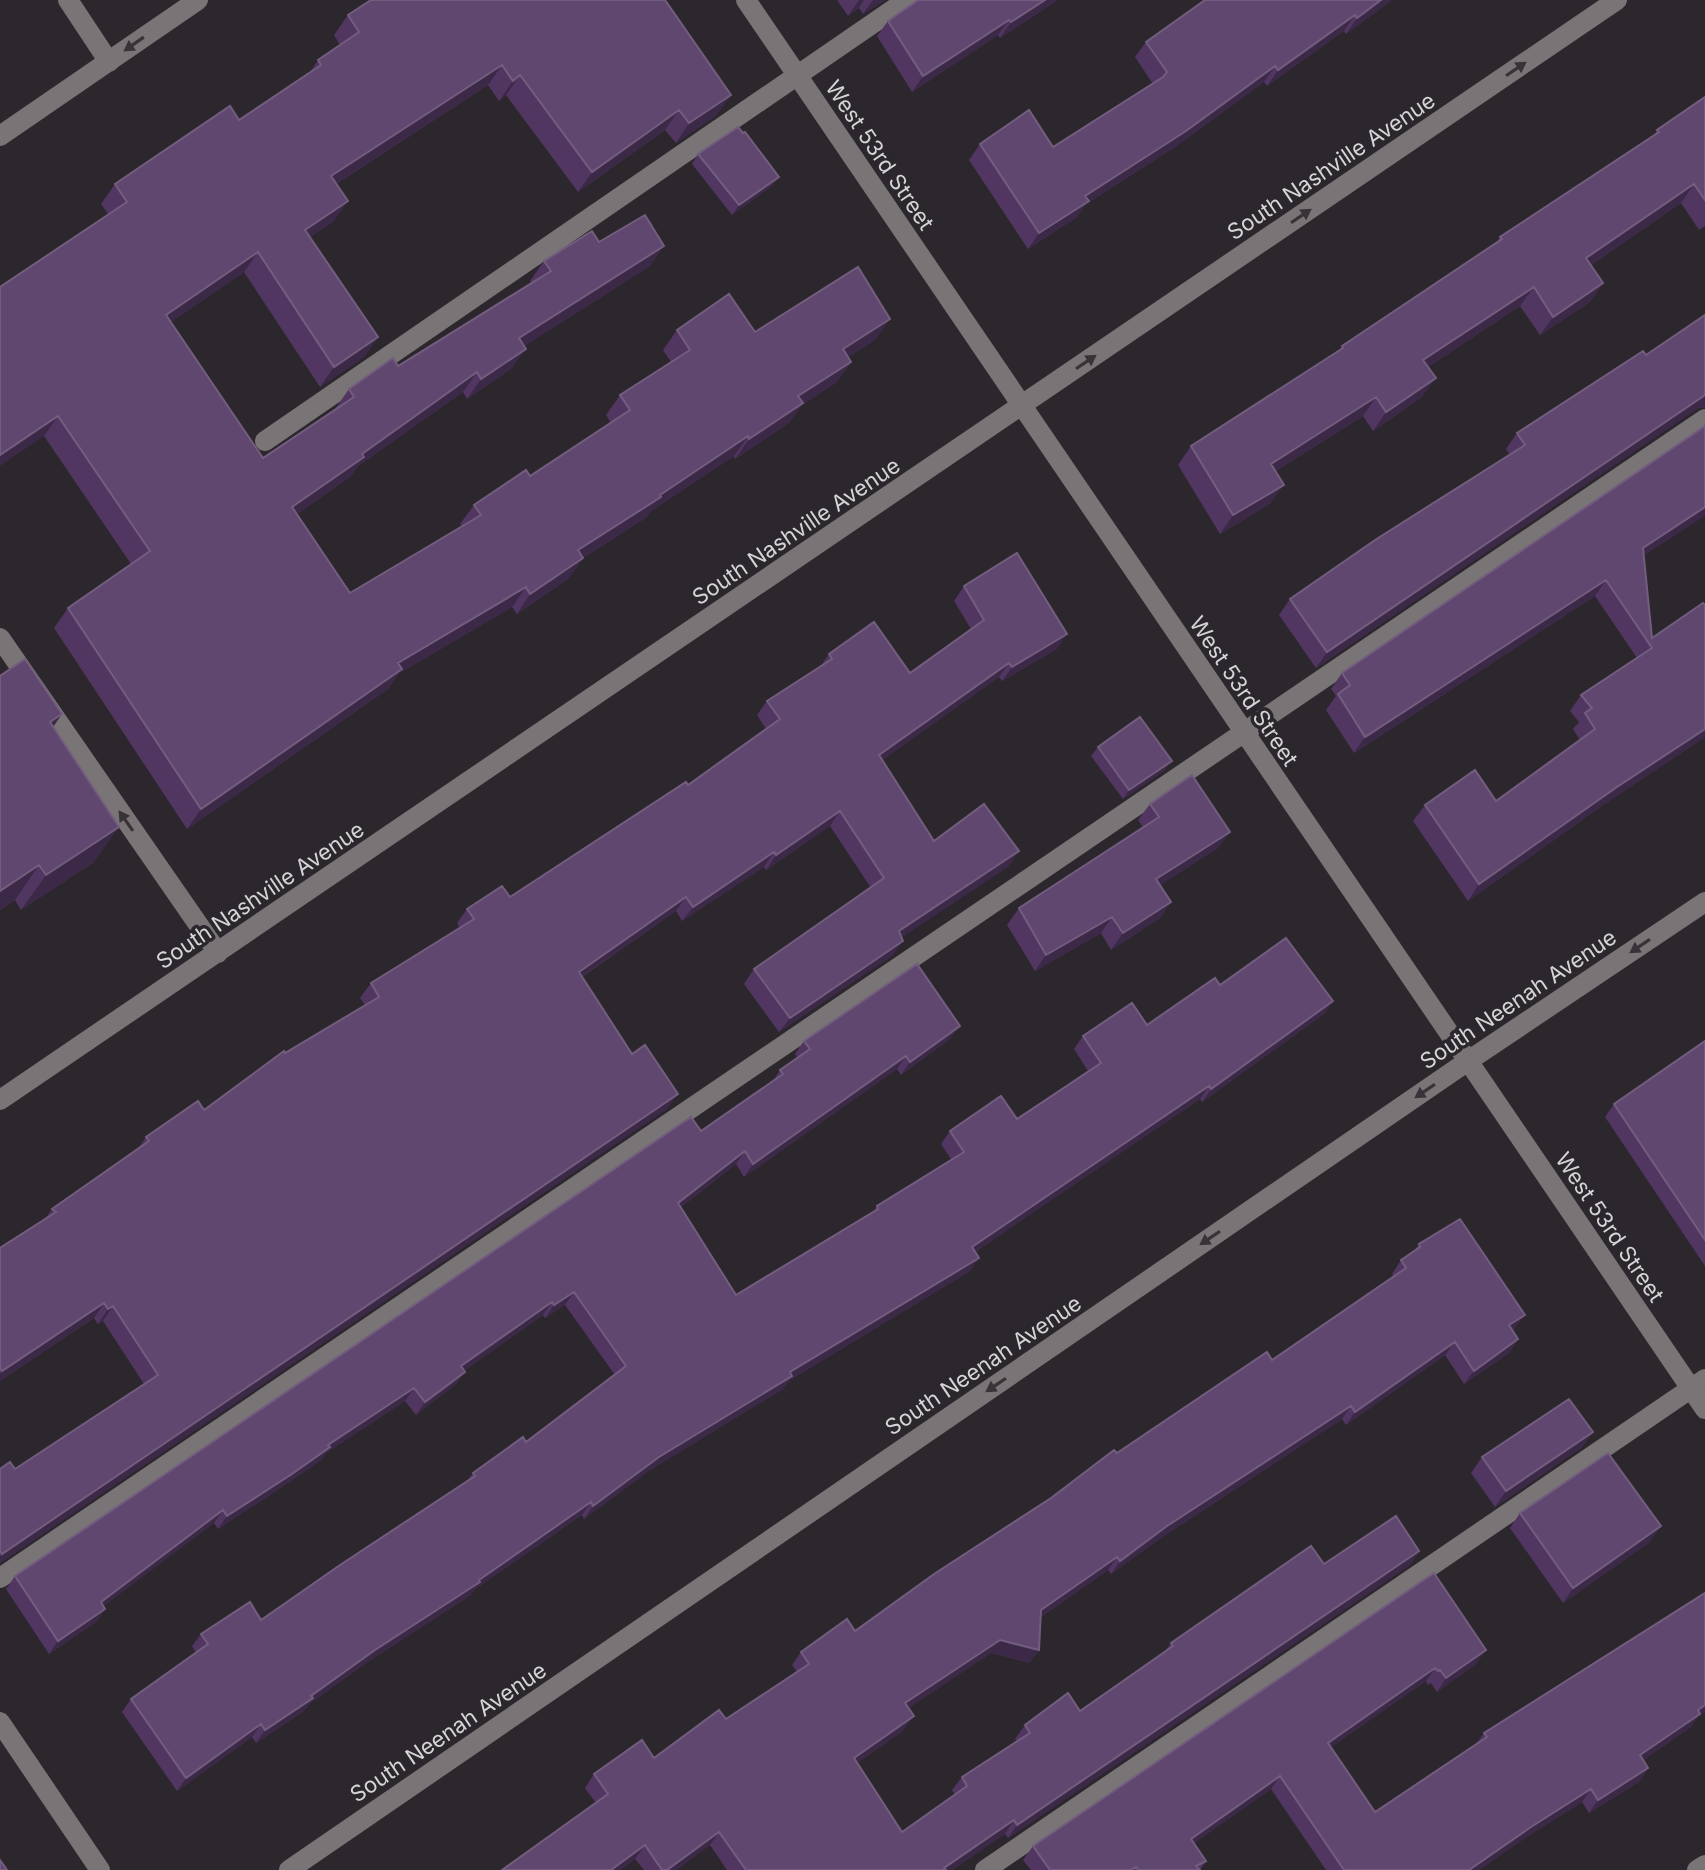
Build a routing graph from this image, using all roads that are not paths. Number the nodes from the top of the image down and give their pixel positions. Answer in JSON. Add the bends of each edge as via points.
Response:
{"nodes":[{"id":1,"x":68,"y":0,"type":"edge"},
{"id":2,"x":198,"y":0,"type":"edge"},
{"id":3,"x":746,"y":0,"type":"edge"},
{"id":4,"x":907,"y":0,"type":"edge"},
{"id":5,"x":1617,"y":0,"type":"edge"},
{"id":6,"x":109,"y":62,"type":"junction"},
{"id":7,"x":797,"y":75,"type":"junction"},
{"id":8,"x":0,"y":136,"type":"edge"},
{"id":9,"x":1022,"y":406,"type":"junction"},
{"id":10,"x":1705,"y":419,"type":"edge"},
{"id":11,"x":265,"y":441,"type":"dead end"},
{"id":12,"x":0,"y":638,"type":"edge"},
{"id":13,"x":1244,"y":733,"type":"junction"},
{"id":14,"x":1705,"y":902,"type":"edge"},
{"id":15,"x":218,"y":953,"type":"junction"},
{"id":16,"x":1468,"y":1061,"type":"junction"},
{"id":17,"x":0,"y":1100,"type":"edge"},
{"id":18,"x":1698,"y":1383,"type":"edge"},
{"id":19,"x":1705,"y":1409,"type":"edge"},
{"id":20,"x":0,"y":1578,"type":"edge"},
{"id":21,"x":0,"y":1722,"type":"edge"},
{"id":22,"x":1705,"y":1865,"type":"edge"},
{"id":23,"x":100,"y":1870,"type":"edge"},
{"id":24,"x":289,"y":1870,"type":"edge"},
{"id":25,"x":985,"y":1870,"type":"edge"},
{"id":26,"x":1697,"y":1870,"type":"edge"}],
"edges":[{"from":1,"to":6,"type":"street"},
{"from":2,"to":6,"type":"street","one_way":true},
{"from":3,"to":7,"type":"street","name":"West 53rd Street"},
{"from":4,"to":7,"type":"street"},
{"from":9,"to":5,"type":"street","name":"South Nashville Avenue","one_way":true},
{"from":6,"to":8,"type":"street"},
{"from":7,"to":9,"type":"street","name":"West 53rd Street"},
{"from":7,"to":11,"type":"street"},
{"from":9,"to":13,"type":"street","name":"West 53rd Street"},
{"from":9,"to":15,"type":"street","name":"South Nashville Avenue"},
{"from":10,"to":13,"type":"street"},
{"from":15,"to":12,"type":"street","one_way":true},
{"from":13,"to":16,"type":"street","name":"West 53rd Street"},
{"from":13,"to":20,"type":"street"},
{"from":14,"to":16,"type":"street","name":"South Neenah Avenue","one_way":true},
{"from":15,"to":17,"type":"street","name":"South Nashville Avenue"},
{"from":16,"to":18,"type":"street","name":"West 53rd Street"},
{"from":16,"to":24,"type":"street","name":"South Neenah Avenue","one_way":true},
{"from":18,"to":19,"type":"street","name":"West 53rd Street"},
{"from":18,"to":25,"type":"street"},
{"from":21,"to":23,"type":"street"},
{"from":22,"to":26,"type":"street"}]}
